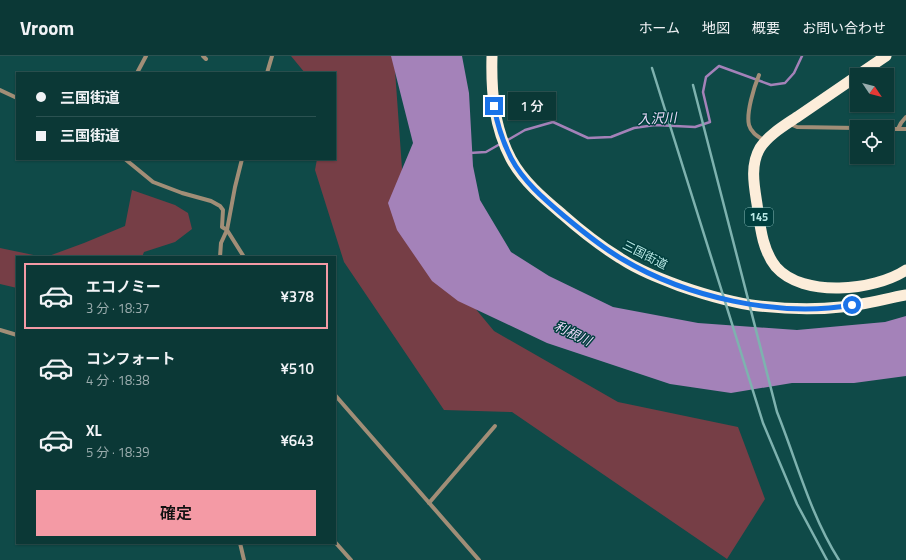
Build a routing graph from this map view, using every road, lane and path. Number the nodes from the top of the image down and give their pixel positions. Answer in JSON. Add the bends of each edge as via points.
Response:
{"nodes":[{"id":1,"x":146,"y":56,"type":"edge"},
{"id":2,"x":272,"y":56,"type":"edge"},
{"id":3,"x":492,"y":56,"type":"edge"},
{"id":4,"x":886,"y":56,"type":"edge"},
{"id":5,"x":868,"y":68,"type":"edge"},
{"id":6,"x":138,"y":72,"type":"edge"},
{"id":7,"x":267,"y":72,"type":"edge"},
{"id":8,"x":759,"y":75,"type":"dead end"},
{"id":9,"x":850,"y":80,"type":"edge"},
{"id":10,"x":0,"y":90,"type":"edge"},
{"id":11,"x":16,"y":98,"type":"edge"},
{"id":12,"x":906,"y":117,"type":"edge"},
{"id":13,"x":788,"y":123,"type":"junction"},
{"id":14,"x":850,"y":128,"type":"edge"},
{"id":15,"x":894,"y":129,"type":"edge"},
{"id":16,"x":898,"y":129,"type":"junction"},
{"id":17,"x":906,"y":129,"type":"edge"},
{"id":18,"x":765,"y":142,"type":"junction"},
{"id":19,"x":126,"y":160,"type":"edge"},
{"id":20,"x":242,"y":160,"type":"edge"},
{"id":21,"x":227,"y":230,"type":"junction"},
{"id":22,"x":220,"y":256,"type":"edge"},
{"id":23,"x":243,"y":256,"type":"edge"},
{"id":24,"x":906,"y":270,"type":"edge"},
{"id":25,"x":906,"y":295,"type":"edge"},
{"id":26,"x":0,"y":330,"type":"edge"},
{"id":27,"x":16,"y":335,"type":"edge"},
{"id":28,"x":336,"y":396,"type":"edge"},
{"id":29,"x":496,"y":426,"type":"dead end"},
{"id":30,"x":429,"y":503,"type":"junction"},
{"id":31,"x":336,"y":543,"type":"edge"},
{"id":32,"x":240,"y":544,"type":"edge"},
{"id":33,"x":244,"y":560,"type":"edge"},
{"id":34,"x":351,"y":560,"type":"edge"},
{"id":35,"x":478,"y":560,"type":"edge"}],
"edges":[{"from":1,"to":6,"type":"street"},
{"from":2,"to":7,"type":"street"},
{"from":3,"to":25,"type":"highway","name":"三国街道","via":[[494,106],[511,158],[525,179],[552,206],[620,259],[664,280],[711,296],[758,306],[822,309]]},
{"from":4,"to":5,"type":"highway","number":"145"},
{"from":8,"to":18,"type":"street","via":[[750,101],[749,126]]},
{"from":9,"to":13,"type":"highway","number":"145"},
{"from":10,"to":11,"type":"street"},
{"from":12,"to":16,"type":"street"},
{"from":13,"to":14,"type":"street","via":[[797,128]]},
{"from":13,"to":18,"type":"highway","number":"145"},
{"from":15,"to":16,"type":"street"},
{"from":16,"to":17,"type":"street"},
{"from":18,"to":24,"type":"highway","number":"145","via":[[756,158],[754,181],[764,241],[771,260],[782,273],[799,282],[842,289],[882,282]]},
{"from":19,"to":21,"type":"street","via":[[153,182],[220,206],[223,210],[222,227]]},
{"from":20,"to":21,"type":"street"},
{"from":21,"to":22,"type":"street"},
{"from":21,"to":23,"type":"street"},
{"from":26,"to":27,"type":"street"},
{"from":28,"to":30,"type":"street"},
{"from":29,"to":30,"type":"street"},
{"from":30,"to":35,"type":"street"},
{"from":31,"to":34,"type":"street"},
{"from":32,"to":33,"type":"street"}]}
